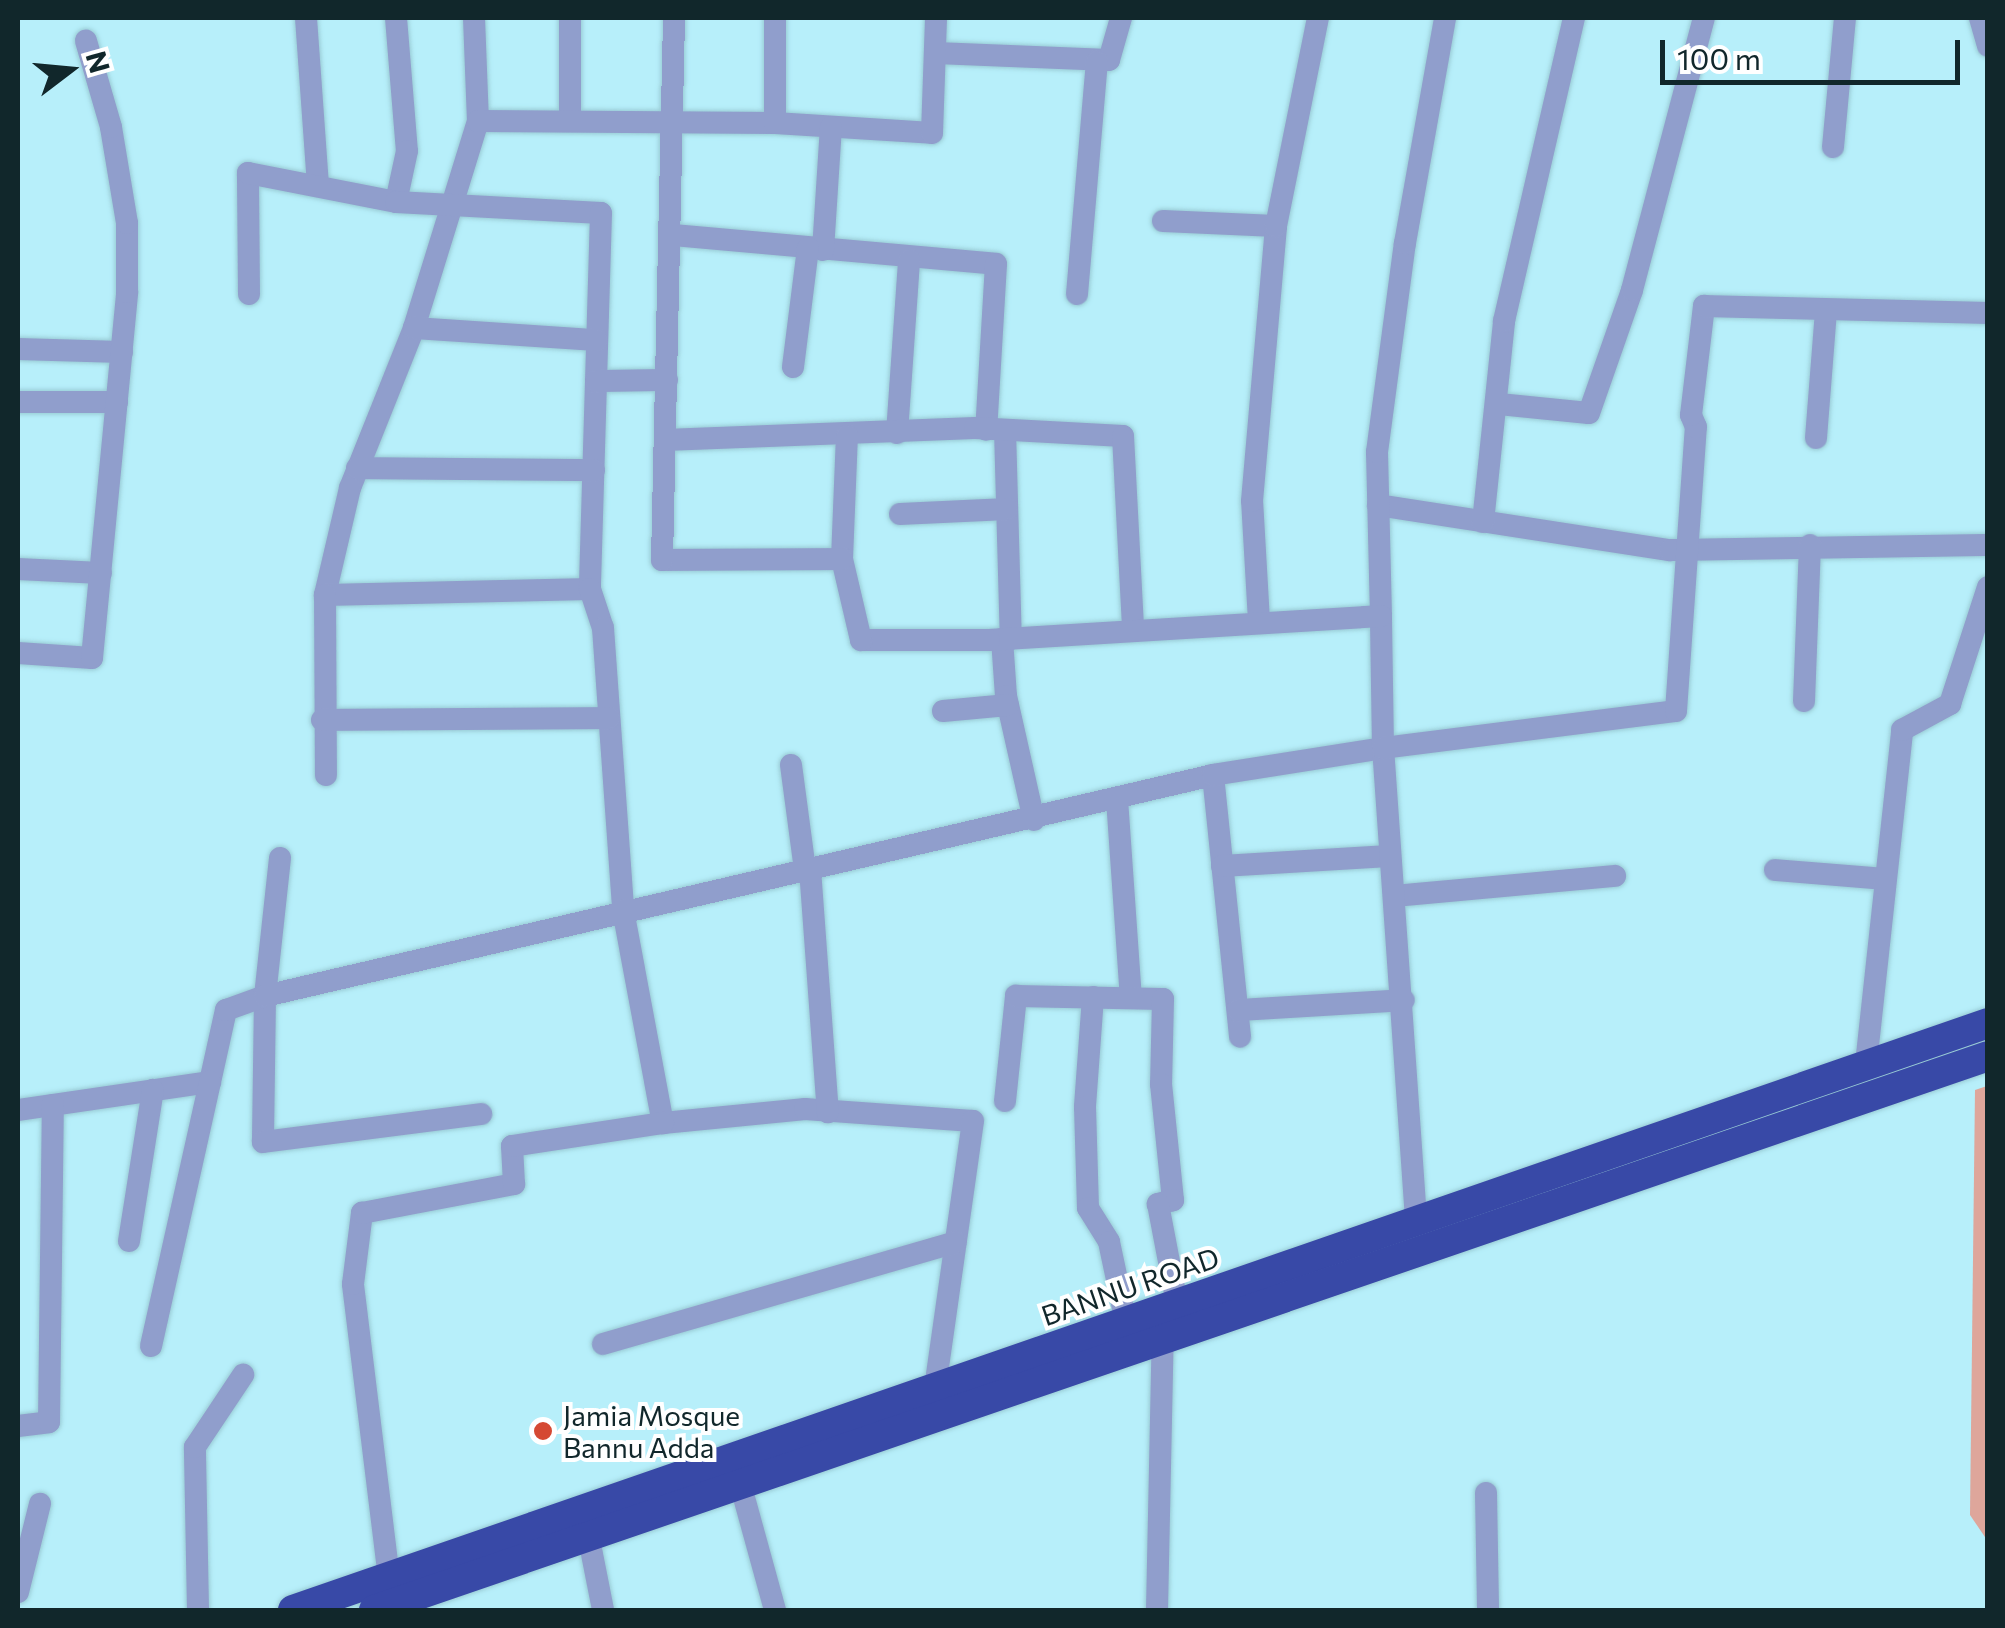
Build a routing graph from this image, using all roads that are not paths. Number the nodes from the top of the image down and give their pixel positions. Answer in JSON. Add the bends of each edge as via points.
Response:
{"nodes":[{"id":1,"x":306,"y":18,"type":"edge"},
{"id":2,"x":396,"y":18,"type":"edge"},
{"id":3,"x":474,"y":18,"type":"edge"},
{"id":4,"x":570,"y":18,"type":"edge"},
{"id":5,"x":674,"y":18,"type":"edge"},
{"id":6,"x":775,"y":18,"type":"edge"},
{"id":7,"x":936,"y":18,"type":"edge"},
{"id":8,"x":1120,"y":18,"type":"edge"},
{"id":9,"x":1318,"y":18,"type":"edge"},
{"id":10,"x":1446,"y":18,"type":"edge"},
{"id":11,"x":1574,"y":18,"type":"edge"},
{"id":12,"x":1704,"y":18,"type":"edge"},
{"id":13,"x":1845,"y":18,"type":"edge"},
{"id":14,"x":1980,"y":18,"type":"edge"},
{"id":15,"x":86,"y":41,"type":"dead end"},
{"id":16,"x":1988,"y":46,"type":"edge"},
{"id":17,"x":936,"y":53,"type":"junction"},
{"id":18,"x":1097,"y":62,"type":"junction"},
{"id":19,"x":570,"y":118,"type":"junction"},
{"id":20,"x":478,"y":120,"type":"junction"},
{"id":21,"x":674,"y":121,"type":"junction"},
{"id":22,"x":775,"y":123,"type":"junction"},
{"id":23,"x":831,"y":127,"type":"junction"},
{"id":24,"x":1832,"y":147,"type":"dead end"},
{"id":25,"x":318,"y":186,"type":"junction"},
{"id":26,"x":396,"y":202,"type":"junction"},
{"id":27,"x":454,"y":206,"type":"junction"},
{"id":28,"x":1163,"y":221,"type":"dead end"},
{"id":29,"x":1276,"y":226,"type":"junction"},
{"id":30,"x":673,"y":235,"type":"junction"},
{"id":31,"x":815,"y":249,"type":"junction"},
{"id":32,"x":910,"y":260,"type":"junction"},
{"id":33,"x":249,"y":294,"type":"dead end"},
{"id":34,"x":1078,"y":294,"type":"dead end"},
{"id":35,"x":1826,"y":311,"type":"junction"},
{"id":36,"x":1988,"y":314,"type":"edge"},
{"id":37,"x":414,"y":328,"type":"junction"},
{"id":38,"x":598,"y":340,"type":"junction"},
{"id":39,"x":18,"y":350,"type":"edge"},
{"id":40,"x":122,"y":352,"type":"junction"},
{"id":41,"x":793,"y":368,"type":"dead end"},
{"id":42,"x":668,"y":380,"type":"junction"},
{"id":43,"x":596,"y":381,"type":"junction"},
{"id":44,"x":18,"y":402,"type":"edge"},
{"id":45,"x":117,"y":402,"type":"junction"},
{"id":46,"x":1499,"y":404,"type":"junction"},
{"id":47,"x":995,"y":430,"type":"junction"},
{"id":48,"x":897,"y":433,"type":"junction"},
{"id":49,"x":847,"y":436,"type":"junction"},
{"id":50,"x":1816,"y":438,"type":"dead end"},
{"id":51,"x":665,"y":440,"type":"junction"},
{"id":52,"x":357,"y":468,"type":"junction"},
{"id":53,"x":594,"y":470,"type":"junction"},
{"id":54,"x":1378,"y":504,"type":"junction"},
{"id":55,"x":1007,"y":509,"type":"junction"},
{"id":56,"x":900,"y":514,"type":"dead end"},
{"id":57,"x":1483,"y":522,"type":"junction"},
{"id":58,"x":1810,"y":544,"type":"junction"},
{"id":59,"x":1988,"y":545,"type":"edge"},
{"id":60,"x":1688,"y":551,"type":"junction"},
{"id":61,"x":842,"y":559,"type":"junction"},
{"id":62,"x":18,"y":569,"type":"edge"},
{"id":63,"x":102,"y":574,"type":"junction"},
{"id":64,"x":1988,"y":588,"type":"edge"},
{"id":65,"x":590,"y":590,"type":"junction"},
{"id":66,"x":324,"y":594,"type":"junction"},
{"id":67,"x":1381,"y":616,"type":"junction"},
{"id":68,"x":1259,"y":622,"type":"junction"},
{"id":69,"x":1133,"y":626,"type":"junction"},
{"id":70,"x":1006,"y":639,"type":"junction"},
{"id":71,"x":18,"y":653,"type":"edge"},
{"id":72,"x":1804,"y":701,"type":"dead end"},
{"id":73,"x":1008,"y":705,"type":"junction"},
{"id":74,"x":942,"y":711,"type":"dead end"},
{"id":75,"x":609,"y":718,"type":"junction"},
{"id":76,"x":322,"y":720,"type":"junction"},
{"id":77,"x":1383,"y":748,"type":"junction"},
{"id":78,"x":791,"y":764,"type":"dead end"},
{"id":79,"x":326,"y":775,"type":"dead end"},
{"id":80,"x":1213,"y":775,"type":"junction"},
{"id":81,"x":1117,"y":799,"type":"junction"},
{"id":82,"x":1034,"y":820,"type":"junction"},
{"id":83,"x":1389,"y":856,"type":"junction"},
{"id":84,"x":280,"y":858,"type":"dead end"},
{"id":85,"x":1222,"y":866,"type":"junction"},
{"id":86,"x":808,"y":870,"type":"junction"},
{"id":87,"x":1775,"y":870,"type":"dead end"},
{"id":88,"x":1615,"y":876,"type":"dead end"},
{"id":89,"x":1884,"y":879,"type":"junction"},
{"id":90,"x":1394,"y":896,"type":"junction"},
{"id":91,"x":623,"y":910,"type":"junction"},
{"id":92,"x":265,"y":996,"type":"junction"},
{"id":93,"x":1093,"y":997,"type":"junction"},
{"id":94,"x":1131,"y":998,"type":"junction"},
{"id":95,"x":1404,"y":1000,"type":"junction"},
{"id":96,"x":1238,"y":1010,"type":"junction"},
{"id":97,"x":1988,"y":1023,"type":"edge"},
{"id":98,"x":1240,"y":1037,"type":"dead end"},
{"id":99,"x":1988,"y":1056,"type":"edge"},
{"id":100,"x":1866,"y":1064,"type":"junction"},
{"id":101,"x":210,"y":1082,"type":"junction"},
{"id":102,"x":153,"y":1090,"type":"junction"},
{"id":103,"x":1006,"y":1101,"type":"dead end"},
{"id":104,"x":54,"y":1105,"type":"junction"},
{"id":105,"x":18,"y":1110,"type":"edge"},
{"id":106,"x":828,"y":1112,"type":"junction"},
{"id":107,"x":481,"y":1114,"type":"dead end"},
{"id":108,"x":663,"y":1122,"type":"junction"},
{"id":109,"x":1416,"y":1220,"type":"junction"},
{"id":110,"x":128,"y":1241,"type":"dead end"},
{"id":111,"x":956,"y":1242,"type":"junction"},
{"id":112,"x":1177,"y":1304,"type":"junction"},
{"id":113,"x":1126,"y":1322,"type":"junction"},
{"id":114,"x":1163,"y":1335,"type":"junction"},
{"id":115,"x":603,"y":1344,"type":"dead end"},
{"id":116,"x":150,"y":1346,"type":"dead end"},
{"id":117,"x":243,"y":1375,"type":"dead end"},
{"id":118,"x":935,"y":1387,"type":"junction"},
{"id":119,"x":18,"y":1426,"type":"edge"},
{"id":120,"x":740,"y":1483,"type":"junction"},
{"id":121,"x":1486,"y":1493,"type":"dead end"},
{"id":122,"x":40,"y":1504,"type":"dead end"},
{"id":123,"x":590,"y":1539,"type":"junction"},
{"id":124,"x":389,"y":1578,"type":"junction"},
{"id":125,"x":18,"y":1592,"type":"edge"},
{"id":126,"x":198,"y":1610,"type":"edge"},
{"id":127,"x":293,"y":1610,"type":"edge"},
{"id":128,"x":374,"y":1610,"type":"edge"},
{"id":129,"x":603,"y":1610,"type":"edge"},
{"id":130,"x":775,"y":1610,"type":"edge"},
{"id":131,"x":1157,"y":1610,"type":"edge"},
{"id":132,"x":1488,"y":1610,"type":"edge"}],
"edges":[{"from":1,"to":25,"type":"street"},
{"from":2,"to":26,"type":"street","via":[[407,151]]},
{"from":3,"to":20,"type":"street"},
{"from":4,"to":19,"type":"street"},
{"from":5,"to":21,"type":"street"},
{"from":6,"to":22,"type":"street"},
{"from":7,"to":17,"type":"street"},
{"from":8,"to":18,"type":"street","via":[[1109,60]]},
{"from":9,"to":29,"type":"street"},
{"from":10,"to":54,"type":"street","via":[[1404,243],[1377,452]]},
{"from":11,"to":46,"type":"street","via":[[1504,321]]},
{"from":12,"to":46,"type":"street","via":[[1643,252],[1589,413]]},
{"from":13,"to":24,"type":"street"},
{"from":14,"to":16,"type":"street"},
{"from":15,"to":40,"type":"street","via":[[111,127],[127,223]]},
{"from":17,"to":18,"type":"street"},
{"from":17,"to":23,"type":"street","via":[[932,133]]},
{"from":18,"to":34,"type":"street"},
{"from":19,"to":20,"type":"street"},
{"from":19,"to":21,"type":"street"},
{"from":20,"to":27,"type":"street"},
{"from":21,"to":22,"type":"street"},
{"from":21,"to":30,"type":"street"},
{"from":22,"to":23,"type":"street"},
{"from":23,"to":31,"type":"street"},
{"from":25,"to":26,"type":"street"},
{"from":25,"to":33,"type":"street","via":[[248,173]]},
{"from":26,"to":27,"type":"street"},
{"from":27,"to":37,"type":"street"},
{"from":27,"to":38,"type":"street","via":[[601,213]]},
{"from":28,"to":29,"type":"street"},
{"from":29,"to":68,"type":"street","via":[[1252,501]]},
{"from":30,"to":31,"type":"street"},
{"from":30,"to":42,"type":"street"},
{"from":31,"to":32,"type":"street"},
{"from":31,"to":41,"type":"street"},
{"from":32,"to":47,"type":"street","via":[[996,264]]},
{"from":32,"to":48,"type":"street"},
{"from":35,"to":36,"type":"street"},
{"from":35,"to":50,"type":"street"},
{"from":35,"to":60,"type":"street","via":[[1704,306],[1691,415],[1696,427]]},
{"from":37,"to":38,"type":"street"},
{"from":37,"to":52,"type":"street"},
{"from":38,"to":43,"type":"street"},
{"from":39,"to":40,"type":"street"},
{"from":40,"to":45,"type":"street"},
{"from":42,"to":43,"type":"street"},
{"from":42,"to":51,"type":"street"},
{"from":43,"to":53,"type":"street"},
{"from":44,"to":45,"type":"street"},
{"from":45,"to":63,"type":"street"},
{"from":46,"to":57,"type":"street"},
{"from":47,"to":48,"type":"street"},
{"from":47,"to":55,"type":"street"},
{"from":47,"to":69,"type":"street","via":[[1123,436]]},
{"from":48,"to":49,"type":"street"},
{"from":49,"to":51,"type":"street"},
{"from":49,"to":61,"type":"street"},
{"from":51,"to":61,"type":"street","via":[[662,560]]},
{"from":52,"to":53,"type":"street"},
{"from":52,"to":66,"type":"street"},
{"from":53,"to":65,"type":"street"},
{"from":54,"to":57,"type":"street"},
{"from":54,"to":67,"type":"street"},
{"from":55,"to":56,"type":"street"},
{"from":55,"to":70,"type":"street"},
{"from":57,"to":60,"type":"street"},
{"from":58,"to":59,"type":"street"},
{"from":58,"to":60,"type":"street"},
{"from":58,"to":72,"type":"street"},
{"from":60,"to":77,"type":"street","via":[[1676,712]]},
{"from":61,"to":70,"type":"street","via":[[862,640]]},
{"from":62,"to":63,"type":"street"},
{"from":63,"to":71,"type":"street","via":[[92,658]]},
{"from":64,"to":89,"type":"street","via":[[1950,704],[1902,730]]},
{"from":65,"to":66,"type":"street"},
{"from":65,"to":75,"type":"street","via":[[603,628]]},
{"from":66,"to":76,"type":"street"},
{"from":67,"to":68,"type":"street"},
{"from":67,"to":77,"type":"street"},
{"from":68,"to":69,"type":"street"},
{"from":69,"to":70,"type":"street"},
{"from":70,"to":73,"type":"street"},
{"from":73,"to":74,"type":"street"},
{"from":73,"to":82,"type":"street"},
{"from":75,"to":76,"type":"street"},
{"from":75,"to":91,"type":"street"},
{"from":76,"to":79,"type":"street"},
{"from":77,"to":80,"type":"street"},
{"from":77,"to":83,"type":"street"},
{"from":78,"to":86,"type":"street"},
{"from":80,"to":81,"type":"street"},
{"from":80,"to":85,"type":"street"},
{"from":81,"to":82,"type":"street"},
{"from":81,"to":94,"type":"street"},
{"from":82,"to":86,"type":"street"},
{"from":83,"to":85,"type":"street"},
{"from":83,"to":90,"type":"street"},
{"from":84,"to":92,"type":"street"},
{"from":85,"to":96,"type":"street"},
{"from":86,"to":91,"type":"street"},
{"from":86,"to":106,"type":"street"},
{"from":87,"to":89,"type":"street"},
{"from":88,"to":90,"type":"street"},
{"from":89,"to":100,"type":"street"},
{"from":90,"to":95,"type":"street"},
{"from":91,"to":92,"type":"street"},
{"from":91,"to":108,"type":"street"},
{"from":92,"to":101,"type":"street","via":[[226,1010]]},
{"from":92,"to":107,"type":"street","via":[[264,1142]]},
{"from":93,"to":94,"type":"street"},
{"from":93,"to":103,"type":"street","via":[[1016,996]]},
{"from":93,"to":113,"type":"street","via":[[1084,1107],[1088,1208],[1109,1242]]},
{"from":94,"to":112,"type":"street","via":[[1164,999],[1160,1084],[1173,1200],[1158,1204]]},
{"from":95,"to":96,"type":"street"},
{"from":95,"to":109,"type":"street"},
{"from":96,"to":98,"type":"street"},
{"from":97,"to":100,"type":"highway","name":"BANNU ROAD"},
{"from":99,"to":114,"type":"highway","name":"BANNU ROAD"},
{"from":100,"to":109,"type":"highway","name":"BANNU ROAD"},
{"from":101,"to":102,"type":"street"},
{"from":101,"to":116,"type":"street"},
{"from":102,"to":104,"type":"street"},
{"from":102,"to":110,"type":"street"},
{"from":104,"to":105,"type":"street"},
{"from":104,"to":119,"type":"street","via":[[49,1422]]},
{"from":106,"to":108,"type":"street"},
{"from":106,"to":111,"type":"street","via":[[973,1121]]},
{"from":108,"to":124,"type":"street","via":[[512,1146],[514,1184],[362,1212],[353,1284]]},
{"from":109,"to":112,"type":"highway","name":"BANNU ROAD"},
{"from":111,"to":115,"type":"street"},
{"from":111,"to":118,"type":"street"},
{"from":112,"to":113,"type":"highway","name":"BANNU ROAD"},
{"from":113,"to":118,"type":"highway","name":"BANNU ROAD"},
{"from":114,"to":120,"type":"highway","name":"BANNU ROAD"},
{"from":114,"to":131,"type":"street"},
{"from":117,"to":126,"type":"street","via":[[195,1447]]},
{"from":118,"to":124,"type":"highway","name":"BANNU ROAD"},
{"from":120,"to":123,"type":"highway","name":"BANNU ROAD"},
{"from":120,"to":130,"type":"street"},
{"from":121,"to":132,"type":"street"},
{"from":122,"to":125,"type":"street"},
{"from":123,"to":128,"type":"highway","name":"BANNU ROAD"},
{"from":123,"to":129,"type":"street"},
{"from":124,"to":127,"type":"highway","name":"BANNU ROAD"}]}
